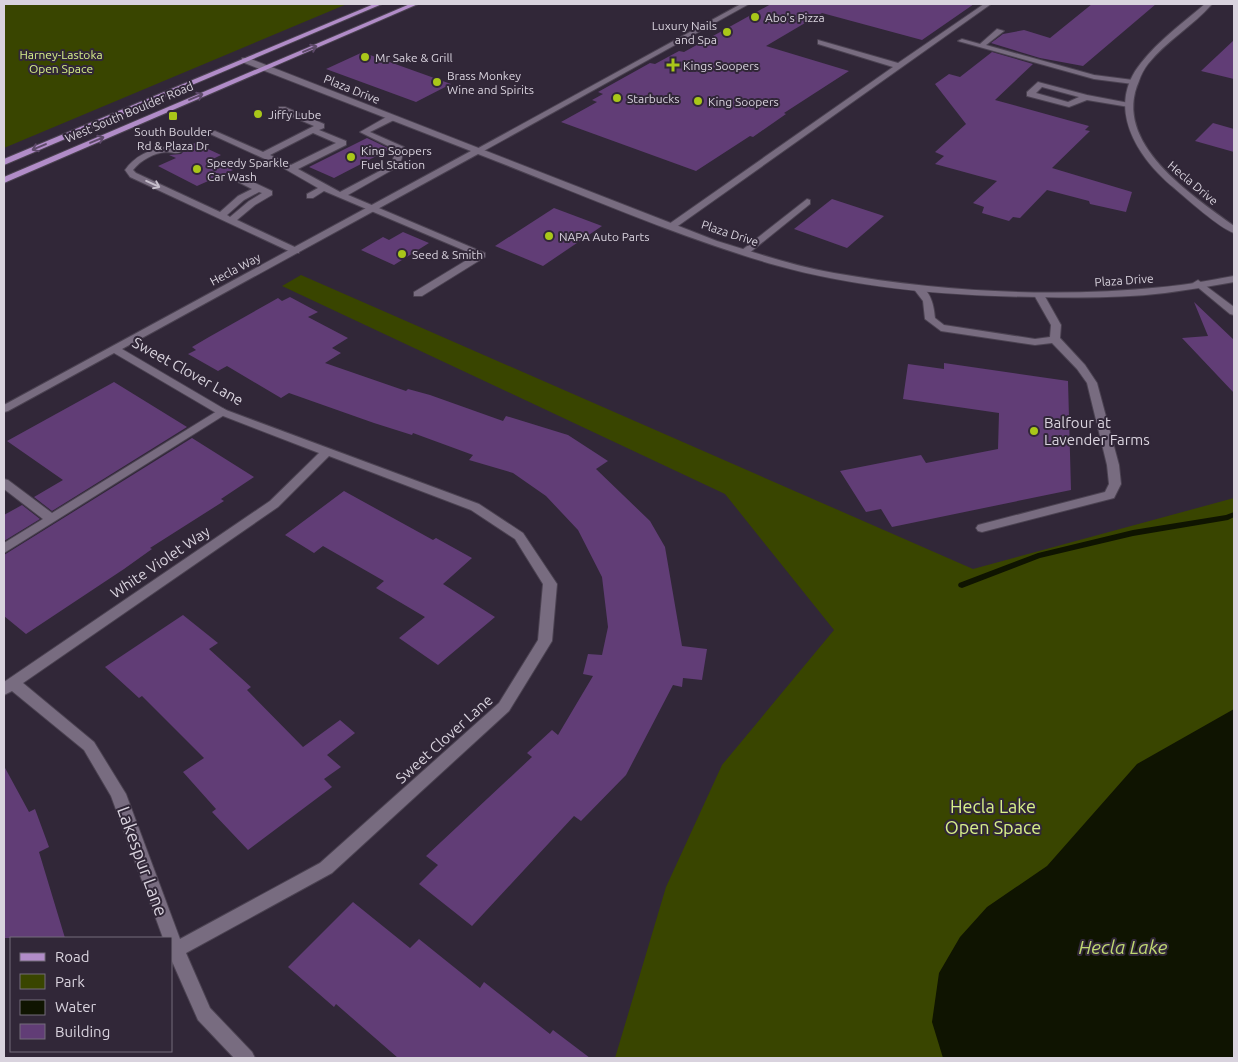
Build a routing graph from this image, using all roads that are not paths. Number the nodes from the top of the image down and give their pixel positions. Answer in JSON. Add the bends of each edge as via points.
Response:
{"nodes":[{"id":1,"x":379,"y":4,"type":"edge"},
{"id":2,"x":416,"y":4,"type":"edge"},
{"id":3,"x":746,"y":4,"type":"edge"},
{"id":4,"x":988,"y":4,"type":"edge"},
{"id":5,"x":1209,"y":4,"type":"edge"},
{"id":6,"x":1000,"y":31,"type":"dead end"},
{"id":7,"x":962,"y":41,"type":"dead end"},
{"id":8,"x":821,"y":42,"type":"dead end"},
{"id":9,"x":981,"y":46,"type":"junction"},
{"id":10,"x":245,"y":60,"type":"junction"},
{"id":11,"x":899,"y":66,"type":"junction"},
{"id":12,"x":265,"y":68,"type":"junction"},
{"id":13,"x":1133,"y":82,"type":"junction"},
{"id":14,"x":1086,"y":97,"type":"junction"},
{"id":15,"x":1129,"y":105,"type":"junction"},
{"id":16,"x":282,"y":109,"type":"dead end"},
{"id":17,"x":391,"y":118,"type":"junction"},
{"id":18,"x":312,"y":130,"type":"junction"},
{"id":19,"x":212,"y":133,"type":"dead end"},
{"id":20,"x":353,"y":137,"type":"junction"},
{"id":21,"x":178,"y":151,"type":"dead end"},
{"id":22,"x":477,"y":151,"type":"junction"},
{"id":23,"x":263,"y":155,"type":"junction"},
{"id":24,"x":4,"y":162,"type":"edge"},
{"id":25,"x":291,"y":170,"type":"junction"},
{"id":26,"x":235,"y":177,"type":"dead end"},
{"id":27,"x":4,"y":180,"type":"edge"},
{"id":28,"x":259,"y":188,"type":"junction"},
{"id":29,"x":324,"y":188,"type":"junction"},
{"id":30,"x":341,"y":195,"type":"junction"},
{"id":31,"x":310,"y":196,"type":"dead end"},
{"id":32,"x":807,"y":202,"type":"dead end"},
{"id":33,"x":372,"y":208,"type":"junction"},
{"id":34,"x":221,"y":216,"type":"junction"},
{"id":35,"x":231,"y":220,"type":"junction"},
{"id":36,"x":672,"y":226,"type":"junction"},
{"id":37,"x":1234,"y":230,"type":"edge"},
{"id":38,"x":296,"y":251,"type":"junction"},
{"id":39,"x":745,"y":252,"type":"junction"},
{"id":40,"x":1234,"y":279,"type":"edge"},
{"id":41,"x":1198,"y":284,"type":"junction"},
{"id":42,"x":918,"y":288,"type":"junction"},
{"id":43,"x":418,"y":294,"type":"dead end"},
{"id":44,"x":1039,"y":295,"type":"junction"},
{"id":45,"x":1234,"y":312,"type":"edge"},
{"id":46,"x":1055,"y":339,"type":"junction"},
{"id":47,"x":115,"y":349,"type":"junction"},
{"id":48,"x":4,"y":409,"type":"edge"},
{"id":49,"x":222,"y":412,"type":"junction"},
{"id":50,"x":327,"y":451,"type":"junction"},
{"id":51,"x":4,"y":483,"type":"edge"},
{"id":52,"x":52,"y":519,"type":"junction"},
{"id":53,"x":982,"y":528,"type":"dead end"},
{"id":54,"x":4,"y":549,"type":"edge"},
{"id":55,"x":8,"y":686,"type":"edge"},
{"id":56,"x":171,"y":937,"type":"edge"},
{"id":57,"x":172,"y":939,"type":"edge"},
{"id":58,"x":176,"y":950,"type":"junction"},
{"id":59,"x":246,"y":1058,"type":"edge"}],
"edges":[{"from":1,"to":10,"type":"main road","name":"West South Boulder Road"},
{"from":12,"to":2,"type":"main road","name":"West South Boulder Road","one_way":true},
{"from":3,"to":22,"type":"street","name":"Hecla Way"},
{"from":4,"to":11,"type":"street"},
{"from":5,"to":13,"type":"street","name":"Hecla Drive","via":[[1143,64]]},
{"from":6,"to":9,"type":"street"},
{"from":7,"to":9,"type":"street"},
{"from":8,"to":11,"type":"street"},
{"from":9,"to":13,"type":"street","via":[[1094,77]]},
{"from":10,"to":12,"type":"street","name":"Plaza Drive"},
{"from":10,"to":24,"type":"main road","name":"West South Boulder Road","one_way":true},
{"from":11,"to":36,"type":"street"},
{"from":12,"to":17,"type":"street","name":"Plaza Drive"},
{"from":27,"to":12,"type":"main road","name":"West South Boulder Road","one_way":true},
{"from":13,"to":15,"type":"street","name":"Hecla Drive"},
{"from":14,"to":14,"type":"street","via":[[1041,84],[1030,94],[1069,105]]},
{"from":14,"to":15,"type":"street"},
{"from":15,"to":37,"type":"street","name":"Hecla Drive","via":[[1128,119],[1139,145],[1163,175]]},
{"from":16,"to":18,"type":"street","via":[[321,126]]},
{"from":17,"to":20,"type":"street"},
{"from":17,"to":22,"type":"street","name":"Plaza Drive"},
{"from":18,"to":20,"type":"street"},
{"from":18,"to":23,"type":"street"},
{"from":19,"to":23,"type":"street"},
{"from":20,"to":25,"type":"street"},
{"from":20,"to":30,"type":"street","via":[[401,149],[400,156],[394,166]]},
{"from":21,"to":34,"type":"street","one_way":true,"via":[[160,150],[133,163],[129,170],[133,175]]},
{"from":22,"to":33,"type":"street","name":"Hecla Way"},
{"from":22,"to":36,"type":"street","name":"Plaza Drive"},
{"from":23,"to":25,"type":"street"},
{"from":25,"to":29,"type":"street"},
{"from":26,"to":28,"type":"street"},
{"from":28,"to":34,"type":"street"},
{"from":28,"to":35,"type":"street","via":[[269,193]]},
{"from":29,"to":30,"type":"street"},
{"from":29,"to":31,"type":"street"},
{"from":30,"to":33,"type":"street"},
{"from":32,"to":39,"type":"street"},
{"from":33,"to":38,"type":"street","name":"Hecla Way"},
{"from":33,"to":43,"type":"street","via":[[482,255]]},
{"from":34,"to":35,"type":"street"},
{"from":35,"to":38,"type":"street"},
{"from":36,"to":39,"type":"street","name":"Plaza Drive"},
{"from":38,"to":47,"type":"street","name":"Hecla Way"},
{"from":39,"to":42,"type":"street","name":"Plaza Drive","via":[[833,276]]},
{"from":40,"to":41,"type":"street","name":"Plaza Drive"},
{"from":41,"to":44,"type":"street","name":"Plaza Drive","via":[[1090,296]]},
{"from":41,"to":45,"type":"street"},
{"from":42,"to":44,"type":"street","name":"Plaza Drive"},
{"from":42,"to":46,"type":"street","via":[[928,301],[930,319],[941,328],[1035,342]]},
{"from":44,"to":46,"type":"street","via":[[1056,325]]},
{"from":46,"to":53,"type":"street","via":[[1092,383],[1113,465],[1114,484],[1110,495]]},
{"from":47,"to":48,"type":"street","name":"Hecla Way"},
{"from":47,"to":49,"type":"street","name":"Sweet Clover Lane"},
{"from":49,"to":50,"type":"street","name":"Sweet Clover Lane"},
{"from":49,"to":52,"type":"street"},
{"from":50,"to":55,"type":"street","name":"White Violet Way","via":[[274,504]]},
{"from":50,"to":58,"type":"street","name":"Sweet Clover Lane","via":[[474,507],[519,536],[550,584],[545,641],[504,707],[326,868]]},
{"from":51,"to":52,"type":"street"},
{"from":52,"to":54,"type":"street"},
{"from":55,"to":56,"type":"street","name":"Lakespur Lane","via":[[89,746],[118,794]]},
{"from":57,"to":58,"type":"street","name":"Lakespur Lane"},
{"from":58,"to":59,"type":"street","name":"Lakespur Lane","via":[[204,1014]]}]}
